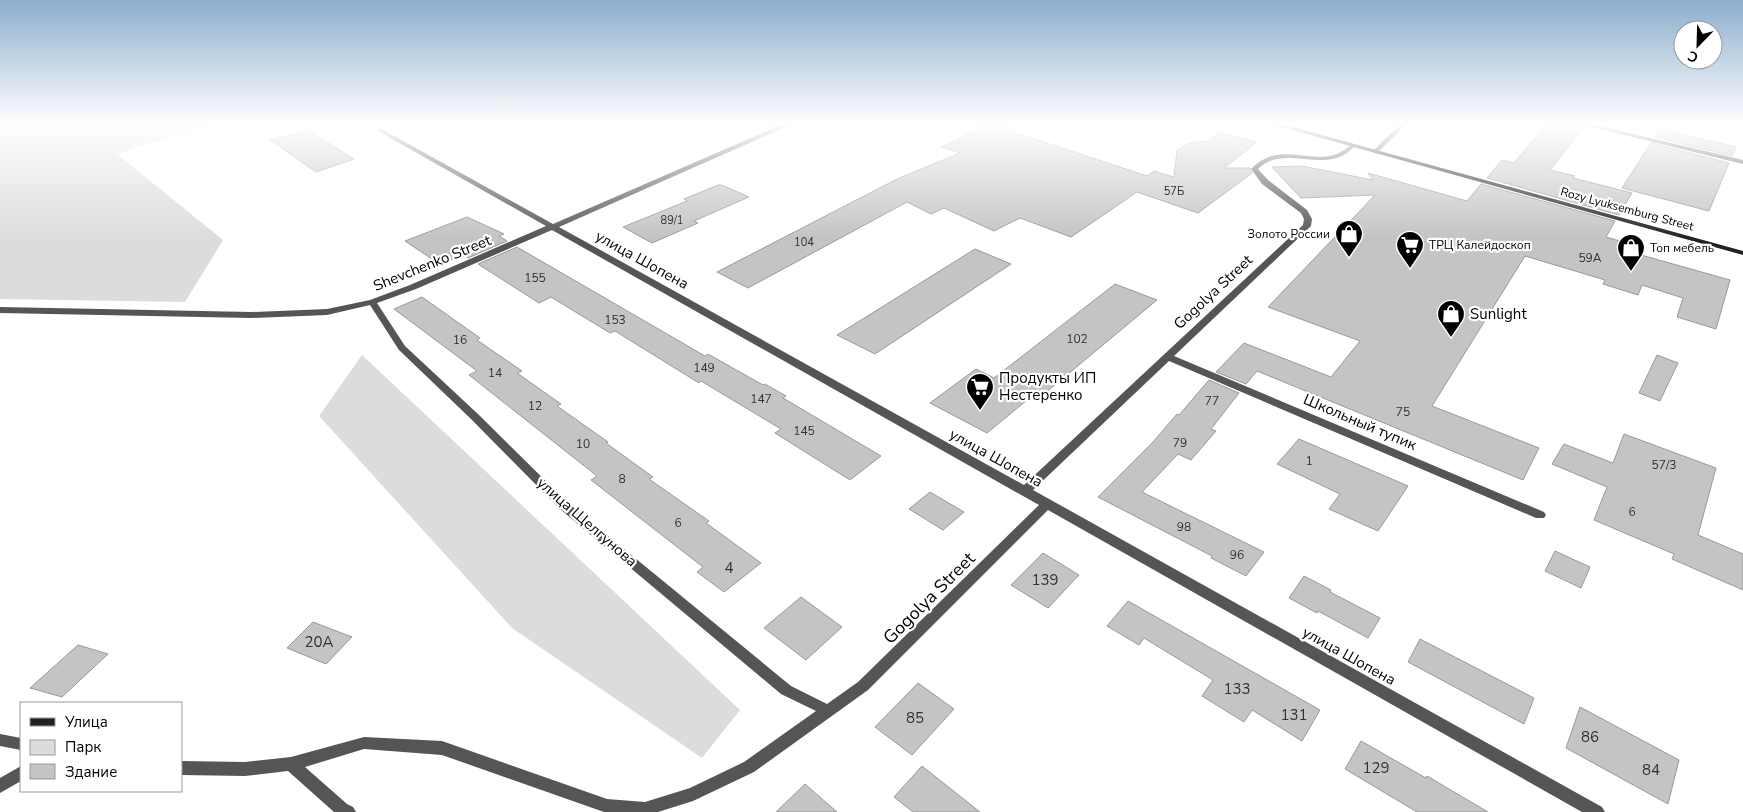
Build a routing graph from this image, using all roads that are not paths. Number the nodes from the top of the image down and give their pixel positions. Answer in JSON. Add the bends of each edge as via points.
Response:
{"nodes":[{"id":1,"x":437,"y":162,"type":"edge"},
{"id":2,"x":702,"y":162,"type":"edge"},
{"id":3,"x":1259,"y":162,"type":"edge"},
{"id":4,"x":1411,"y":162,"type":"edge"},
{"id":5,"x":552,"y":227,"type":"junction"},
{"id":6,"x":1743,"y":253,"type":"edge"},
{"id":7,"x":372,"y":302,"type":"junction"},
{"id":8,"x":0,"y":310,"type":"edge"},
{"id":9,"x":1168,"y":357,"type":"junction"},
{"id":10,"x":1025,"y":491,"type":"junction"},
{"id":11,"x":1047,"y":504,"type":"junction"},
{"id":12,"x":1540,"y":515,"type":"dead end"},
{"id":13,"x":830,"y":711,"type":"junction"},
{"id":14,"x":0,"y":740,"type":"edge"},
{"id":15,"x":20,"y":744,"type":"edge"},
{"id":16,"x":292,"y":764,"type":"junction"},
{"id":17,"x":182,"y":768,"type":"edge"},
{"id":18,"x":20,"y":774,"type":"edge"},
{"id":19,"x":0,"y":786,"type":"edge"},
{"id":20,"x":348,"y":812,"type":"edge"},
{"id":21,"x":1597,"y":812,"type":"edge"}],
"edges":[{"from":1,"to":5,"type":"street","name":"улица Шопена"},
{"from":2,"to":5,"type":"street","name":"Shevchenko Street"},
{"from":3,"to":9,"type":"street","name":"Gogolya Street","via":[[1254,169],[1265,182],[1304,212],[1307,226]]},
{"from":4,"to":6,"type":"main road","name":"Rozy Lyuksemburg Street"},
{"from":5,"to":7,"type":"street","name":"Shevchenko Street","via":[[413,288]]},
{"from":5,"to":10,"type":"street","name":"улица Шопена"},
{"from":7,"to":8,"type":"street","name":"Shevchenko Street","via":[[327,312],[251,315]]},
{"from":7,"to":13,"type":"street","name":"улица Щелгунова","via":[[402,348],[564,506],[786,690]]},
{"from":9,"to":10,"type":"street","name":"Gogolya Street"},
{"from":9,"to":12,"type":"street","name":"Школьный тупик"},
{"from":10,"to":11,"type":"street","name":"улица Шопена"},
{"from":11,"to":13,"type":"street","name":"Gogolya Street","via":[[906,645]]},
{"from":11,"to":21,"type":"street","name":"улица Шопена"},
{"from":13,"to":16,"type":"street","name":"Gogolya Street","via":[[749,767],[694,794],[645,809],[607,806],[442,748],[364,743]]},
{"from":14,"to":15,"type":"street"},
{"from":16,"to":17,"type":"street","via":[[244,769]]},
{"from":16,"to":20,"type":"street"},
{"from":18,"to":19,"type":"street"}]}
